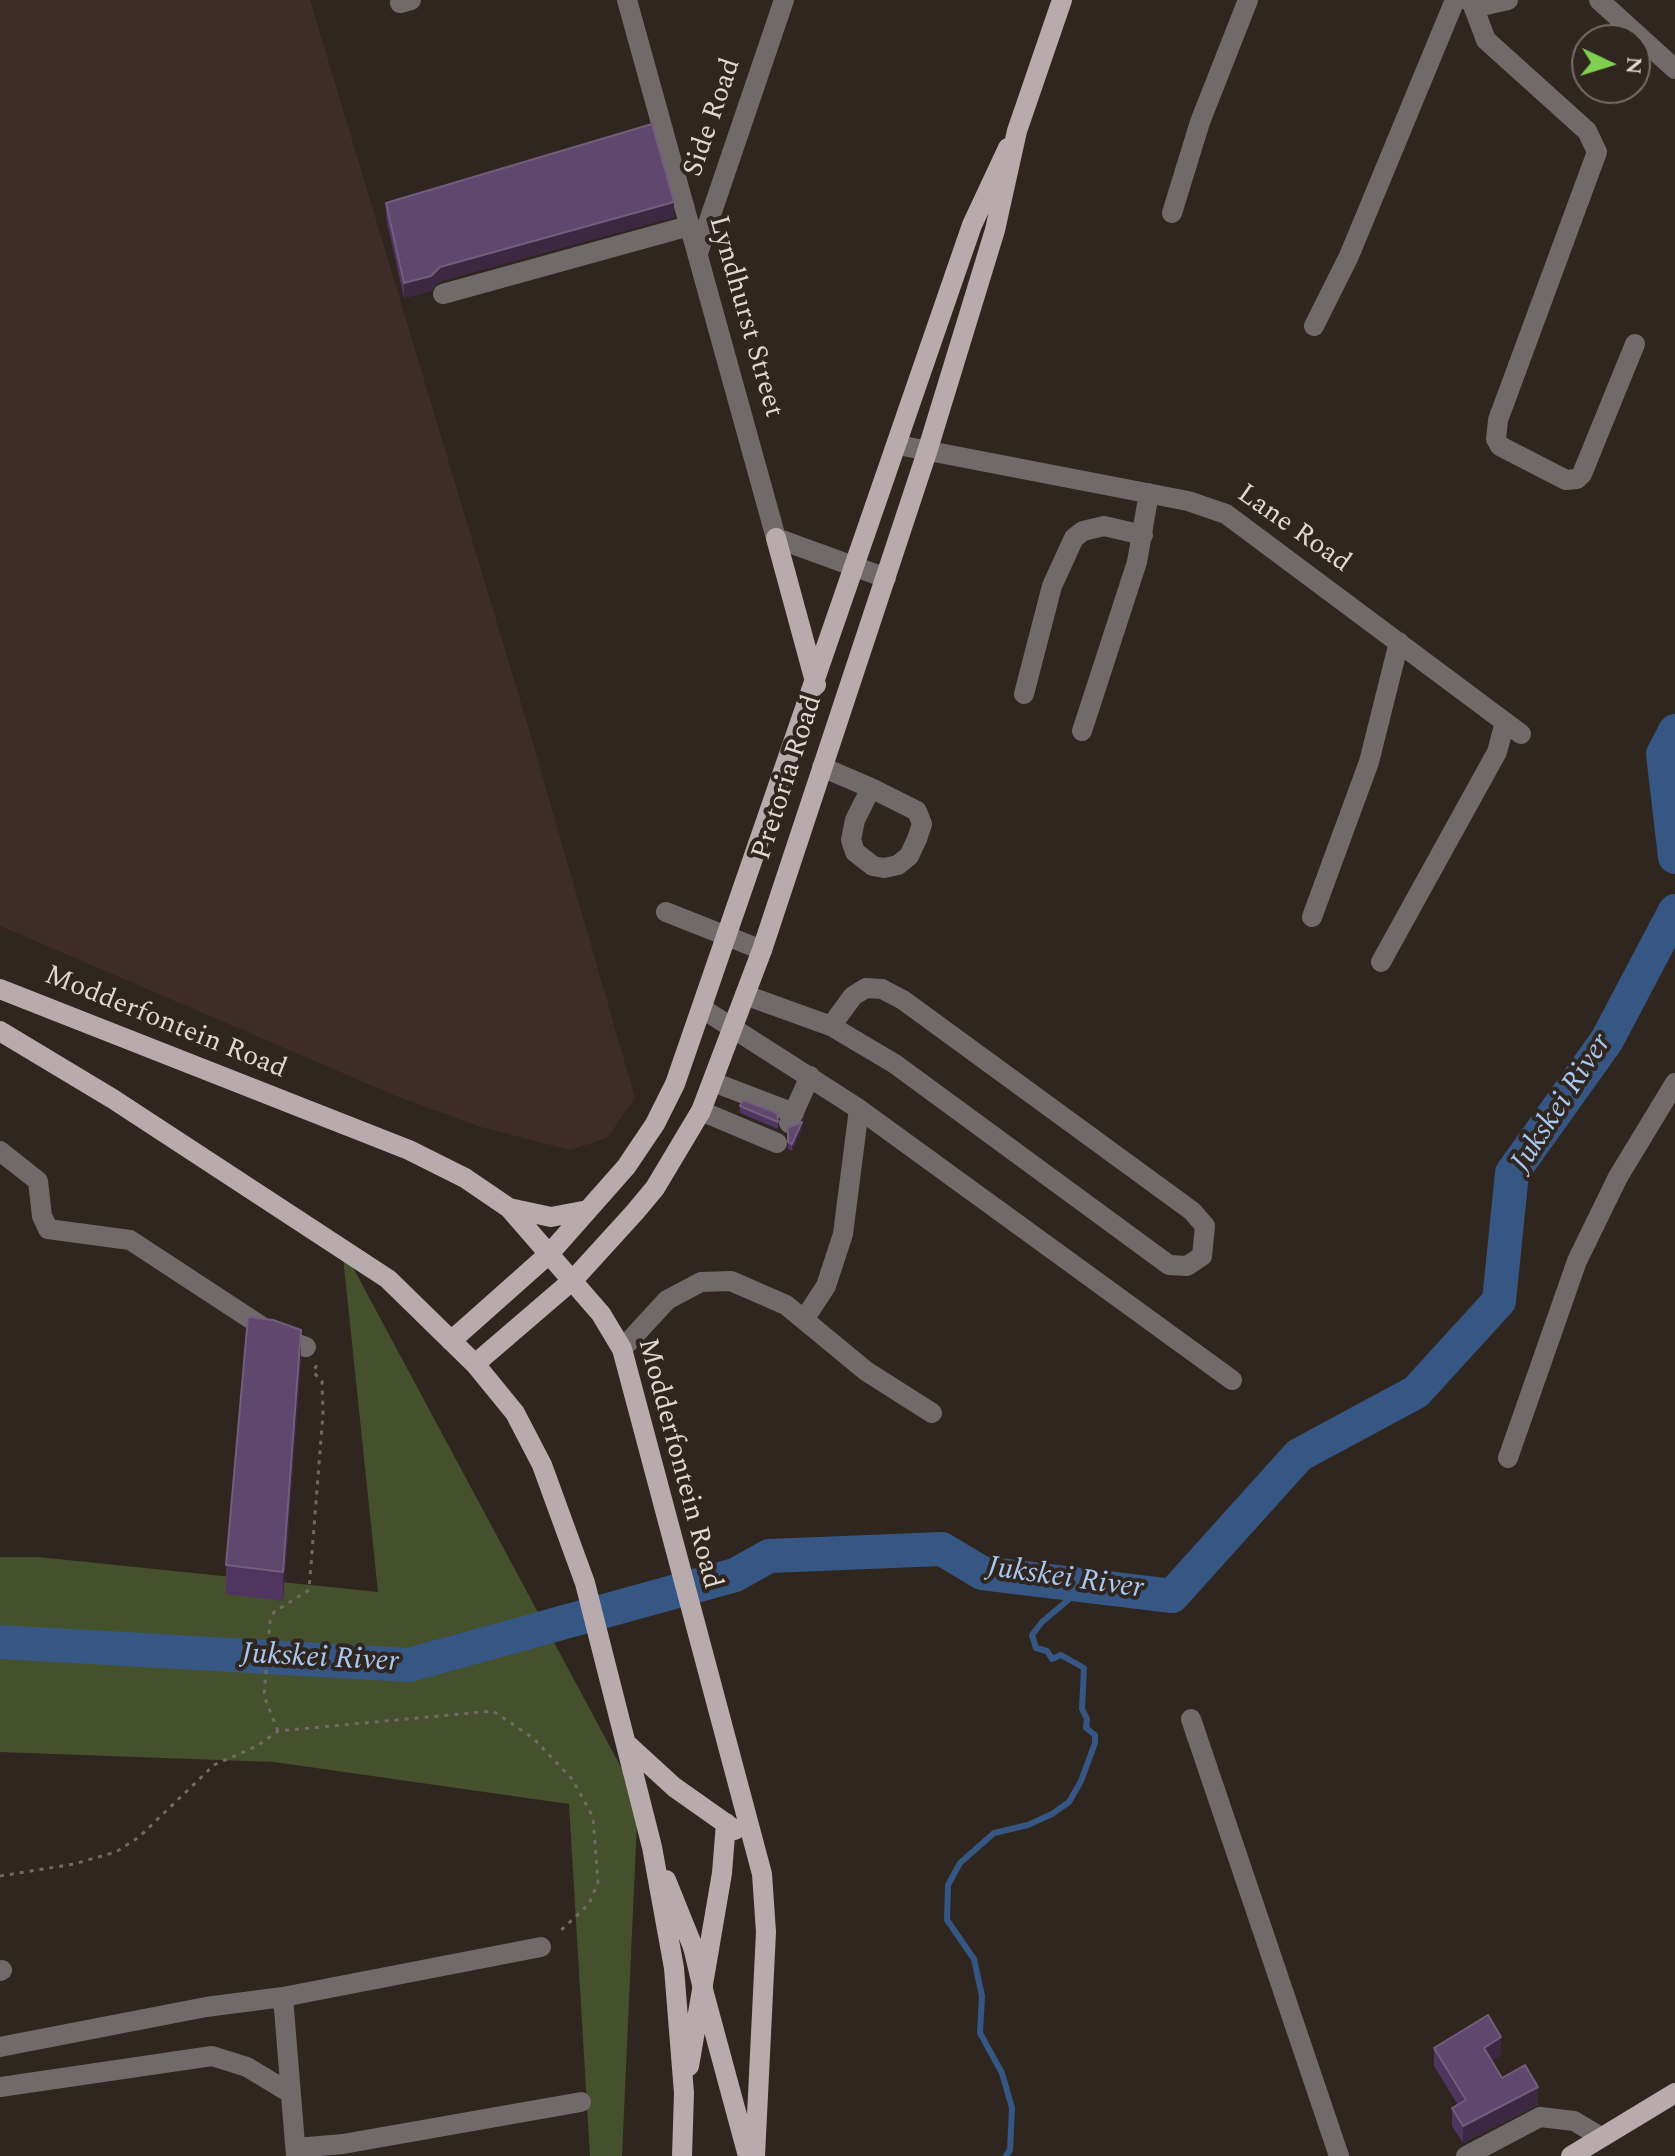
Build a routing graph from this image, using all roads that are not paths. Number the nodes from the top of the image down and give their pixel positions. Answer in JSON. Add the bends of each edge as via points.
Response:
{"nodes":[{"id":1,"x":627,"y":0,"type":"edge"},
{"id":2,"x":784,"y":0,"type":"edge"},
{"id":3,"x":1062,"y":0,"type":"edge"},
{"id":4,"x":1248,"y":0,"type":"edge"},
{"id":5,"x":1508,"y":0,"type":"edge"},
{"id":6,"x":1599,"y":0,"type":"edge"},
{"id":7,"x":1470,"y":2,"type":"edge"},
{"id":8,"x":1675,"y":69,"type":"edge"},
{"id":9,"x":1017,"y":131,"type":"junction"},
{"id":10,"x":1172,"y":213,"type":"dead end"},
{"id":11,"x":689,"y":226,"type":"junction"},
{"id":12,"x":698,"y":253,"type":"junction"},
{"id":13,"x":443,"y":294,"type":"dead end"},
{"id":14,"x":1314,"y":326,"type":"dead end"},
{"id":15,"x":1635,"y":344,"type":"dead end"},
{"id":16,"x":898,"y":445,"type":"junction"},
{"id":17,"x":927,"y":452,"type":"junction"},
{"id":18,"x":1149,"y":493,"type":"junction"},
{"id":19,"x":1143,"y":535,"type":"junction"},
{"id":20,"x":776,"y":538,"type":"junction"},
{"id":21,"x":854,"y":567,"type":"junction"},
{"id":22,"x":886,"y":578,"type":"junction"},
{"id":23,"x":1399,"y":642,"type":"junction"},
{"id":24,"x":816,"y":685,"type":"junction"},
{"id":25,"x":1024,"y":694,"type":"dead end"},
{"id":26,"x":1082,"y":731,"type":"dead end"},
{"id":27,"x":791,"y":757,"type":"junction"},
{"id":28,"x":822,"y":767,"type":"junction"},
{"id":29,"x":871,"y":788,"type":"dead end"},
{"id":30,"x":666,"y":912,"type":"dead end"},
{"id":31,"x":1312,"y":917,"type":"dead end"},
{"id":32,"x":728,"y":936,"type":"junction"},
{"id":33,"x":762,"y":950,"type":"junction"},
{"id":34,"x":1381,"y":962,"type":"dead end"},
{"id":35,"x":0,"y":989,"type":"edge"},
{"id":36,"x":745,"y":995,"type":"junction"},
{"id":37,"x":703,"y":1009,"type":"junction"},
{"id":38,"x":831,"y":1026,"type":"junction"},
{"id":39,"x":735,"y":1027,"type":"junction"},
{"id":40,"x":0,"y":1031,"type":"edge"},
{"id":41,"x":810,"y":1076,"type":"junction"},
{"id":42,"x":713,"y":1082,"type":"junction"},
{"id":43,"x":1675,"y":1083,"type":"edge"},
{"id":44,"x":859,"y":1109,"type":"junction"},
{"id":45,"x":701,"y":1111,"type":"junction"},
{"id":46,"x":777,"y":1143,"type":"dead end"},
{"id":47,"x":0,"y":1151,"type":"edge"},
{"id":48,"x":509,"y":1208,"type":"junction"},
{"id":49,"x":588,"y":1210,"type":"junction"},
{"id":50,"x":550,"y":1253,"type":"junction"},
{"id":51,"x":574,"y":1279,"type":"junction"},
{"id":52,"x":805,"y":1318,"type":"junction"},
{"id":53,"x":451,"y":1341,"type":"junction"},
{"id":54,"x":306,"y":1347,"type":"road end"},
{"id":55,"x":622,"y":1349,"type":"junction"},
{"id":56,"x":475,"y":1364,"type":"junction"},
{"id":57,"x":1232,"y":1380,"type":"dead end"},
{"id":58,"x":932,"y":1413,"type":"dead end"},
{"id":59,"x":1508,"y":1458,"type":"dead end"},
{"id":60,"x":1191,"y":1719,"type":"dead end"},
{"id":61,"x":626,"y":1743,"type":"junction"},
{"id":62,"x":726,"y":1823,"type":"junction"},
{"id":63,"x":751,"y":1841,"type":"junction"},
{"id":64,"x":652,"y":1847,"type":"junction"},
{"id":65,"x":541,"y":1947,"type":"road end"},
{"id":66,"x":283,"y":1997,"type":"junction"},
{"id":67,"x":0,"y":2047,"type":"edge"},
{"id":68,"x":0,"y":2087,"type":"edge"},
{"id":69,"x":290,"y":2093,"type":"junction"},
{"id":70,"x":684,"y":2093,"type":"junction"},
{"id":71,"x":1675,"y":2093,"type":"edge"},
{"id":72,"x":581,"y":2102,"type":"dead end"},
{"id":73,"x":1601,"y":2137,"type":"junction"},
{"id":74,"x":296,"y":2152,"type":"edge"},
{"id":75,"x":682,"y":2156,"type":"edge"},
{"id":76,"x":748,"y":2156,"type":"edge"},
{"id":77,"x":755,"y":2156,"type":"edge"},
{"id":78,"x":1339,"y":2156,"type":"edge"},
{"id":79,"x":1466,"y":2156,"type":"edge"},
{"id":80,"x":1571,"y":2156,"type":"edge"}],
"edges":[{"from":1,"to":11,"type":"street","name":"Lyndhurst Street"},
{"from":2,"to":12,"type":"street","name":"Side Road"},
{"from":3,"to":9,"type":"main road","name":"Pretoria Road"},
{"from":4,"to":10,"type":"street","via":[[1200,122]]},
{"from":5,"to":7,"type":"street"},
{"from":6,"to":8,"type":"street"},
{"from":7,"to":14,"type":"street"},
{"from":7,"to":15,"type":"street","via":[[1486,40],[1587,131],[1597,152],[1498,420],[1495,434],[1500,446],[1566,480],[1577,479]]},
{"from":9,"to":16,"type":"main road","name":"Pretoria Road","via":[[972,225]]},
{"from":9,"to":17,"type":"main road","name":"Pretoria Road","via":[[995,230]]},
{"from":11,"to":12,"type":"street","name":"Lyndhurst Street"},
{"from":11,"to":13,"type":"street"},
{"from":12,"to":20,"type":"street","name":"Lyndhurst Street"},
{"from":16,"to":17,"type":"street","name":"Lane Road"},
{"from":16,"to":21,"type":"main road","name":"Pretoria Road"},
{"from":17,"to":18,"type":"street","name":"Lane Road"},
{"from":17,"to":22,"type":"main road","name":"Pretoria Road"},
{"from":18,"to":19,"type":"street"},
{"from":18,"to":23,"type":"street","name":"Lane Road","via":[[1235,519]]},
{"from":19,"to":25,"type":"street","via":[[1104,526],[1074,538],[1038,629]]},
{"from":19,"to":26,"type":"street"},
{"from":20,"to":21,"type":"street"},
{"from":20,"to":24,"type":"main road"},
{"from":21,"to":22,"type":"street"},
{"from":21,"to":24,"type":"main road","name":"Pretoria Road"},
{"from":22,"to":28,"type":"main road","name":"Pretoria Road"},
{"from":23,"to":31,"type":"street","via":[[1369,762]]},
{"from":23,"to":34,"type":"street","name":"Lane Road","via":[[1513,728]]},
{"from":24,"to":27,"type":"main road","name":"Pretoria Road"},
{"from":27,"to":28,"type":"main road"},
{"from":27,"to":32,"type":"main road","name":"Pretoria Road"},
{"from":28,"to":29,"type":"street"},
{"from":28,"to":33,"type":"main road","name":"Pretoria Road"},
{"from":30,"to":32,"type":"street"},
{"from":32,"to":33,"type":"street"},
{"from":32,"to":37,"type":"main road","name":"Pretoria Road"},
{"from":33,"to":36,"type":"main road","name":"Pretoria Road"},
{"from":35,"to":48,"type":"main road","name":"Modderfontein Road","via":[[409,1150]]},
{"from":36,"to":38,"type":"street"},
{"from":36,"to":39,"type":"main road","name":"Pretoria Road"},
{"from":37,"to":39,"type":"street"},
{"from":37,"to":49,"type":"main road","name":"Pretoria Road","via":[[655,1124]]},
{"from":38,"to":38,"type":"street","via":[[853,996],[866,988],[903,1000],[1192,1211],[1205,1226],[1202,1256],[1178,1267],[1155,1257],[895,1064]]},
{"from":39,"to":41,"type":"street"},
{"from":39,"to":42,"type":"main road","name":"Pretoria Road"},
{"from":40,"to":53,"type":"main road","via":[[388,1279]]},
{"from":41,"to":42,"type":"street","via":[[792,1118]]},
{"from":41,"to":44,"type":"street"},
{"from":42,"to":45,"type":"main road","name":"Pretoria Road"},
{"from":43,"to":59,"type":"street","via":[[1618,1177],[1577,1261]]},
{"from":44,"to":52,"type":"street","via":[[843,1234],[826,1286]]},
{"from":44,"to":57,"type":"street"},
{"from":45,"to":46,"type":"street"},
{"from":45,"to":51,"type":"main road","name":"Pretoria Road","via":[[655,1188]]},
{"from":47,"to":54,"type":"street","via":[[38,1181],[48,1229],[130,1240],[278,1337]]},
{"from":48,"to":49,"type":"main road","via":[[551,1217]]},
{"from":48,"to":50,"type":"main road","name":"Modderfontein Road"},
{"from":49,"to":50,"type":"main road","name":"Pretoria Road"},
{"from":50,"to":51,"type":"main road","name":"Modderfontein Road"},
{"from":50,"to":53,"type":"main road","name":"Pretoria Road"},
{"from":51,"to":55,"type":"main road","name":"Modderfontein Road"},
{"from":51,"to":56,"type":"main road","name":"Pretoria Road"},
{"from":52,"to":55,"type":"street","via":[[731,1281],[701,1282],[667,1300]]},
{"from":52,"to":58,"type":"street","via":[[866,1371]]},
{"from":53,"to":56,"type":"main road"},
{"from":55,"to":63,"type":"main road","name":"Modderfontein Road"},
{"from":56,"to":61,"type":"main road","via":[[529,1439],[585,1583]]},
{"from":60,"to":78,"type":"street"},
{"from":61,"to":62,"type":"main road","via":[[674,1787]]},
{"from":61,"to":64,"type":"main road"},
{"from":62,"to":63,"type":"main road"},
{"from":62,"to":70,"type":"main road"},
{"from":63,"to":77,"type":"main road","name":"Modderfontein Road","via":[[762,1874],[766,1932]]},
{"from":64,"to":70,"type":"main road","via":[[674,1968]]},
{"from":64,"to":76,"type":"main road","bridge":true,"via":[[693,1947]]},
{"from":65,"to":66,"type":"street"},
{"from":66,"to":67,"type":"street"},
{"from":66,"to":69,"type":"street"},
{"from":68,"to":69,"type":"street","via":[[212,2056],[247,2067]]},
{"from":69,"to":74,"type":"street"},
{"from":70,"to":75,"type":"main road"},
{"from":71,"to":73,"type":"main road"},
{"from":72,"to":74,"type":"street"},
{"from":73,"to":79,"type":"street","via":[[1574,2121],[1540,2117]]},
{"from":73,"to":80,"type":"main road"}]}
